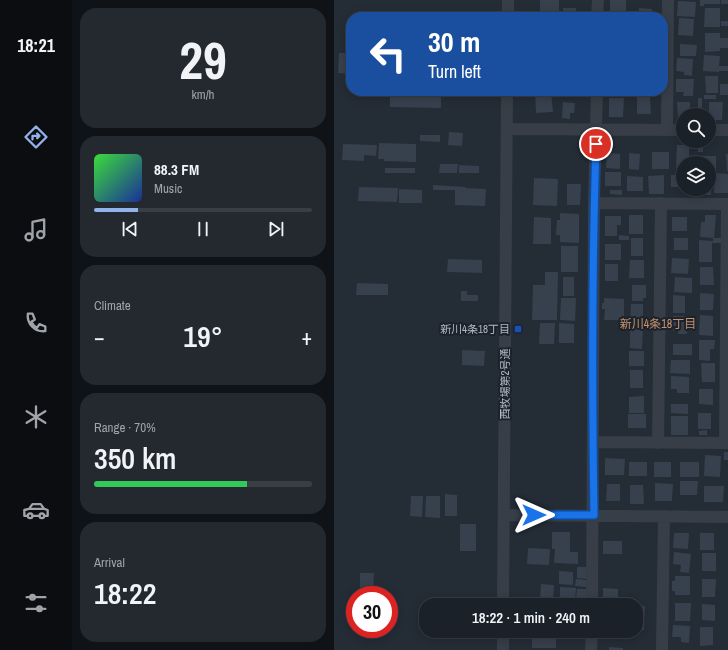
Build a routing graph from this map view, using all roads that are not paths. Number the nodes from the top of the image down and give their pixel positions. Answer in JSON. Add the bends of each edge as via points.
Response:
{"nodes":[{"id":1,"x":508,"y":0,"type":"edge"},
{"id":2,"x":598,"y":0,"type":"edge"},
{"id":3,"x":668,"y":0,"type":"edge"},
{"id":4,"x":508,"y":12,"type":"edge"},
{"id":5,"x":598,"y":12,"type":"edge"},
{"id":6,"x":668,"y":12,"type":"edge"},
{"id":7,"x":508,"y":96,"type":"edge"},
{"id":8,"x":597,"y":96,"type":"edge"},
{"id":9,"x":667,"y":96,"type":"edge"},
{"id":10,"x":507,"y":129,"type":"junction"},
{"id":11,"x":597,"y":129,"type":"junction"},
{"id":12,"x":667,"y":130,"type":"junction"},
{"id":13,"x":676,"y":130,"type":"edge"},
{"id":14,"x":716,"y":130,"type":"edge"},
{"id":15,"x":728,"y":130,"type":"edge"},
{"id":16,"x":594,"y":203,"type":"junction"},
{"id":17,"x":661,"y":203,"type":"junction"},
{"id":18,"x":728,"y":204,"type":"edge"},
{"id":19,"x":593,"y":442,"type":"junction"},
{"id":20,"x":658,"y":442,"type":"junction"},
{"id":21,"x":727,"y":443,"type":"edge"},
{"id":22,"x":504,"y":515,"type":"junction"},
{"id":23,"x":594,"y":515,"type":"junction"},
{"id":24,"x":664,"y":516,"type":"junction"},
{"id":25,"x":728,"y":517,"type":"edge"},
{"id":26,"x":503,"y":598,"type":"edge"},
{"id":27,"x":592,"y":598,"type":"edge"},
{"id":28,"x":503,"y":638,"type":"edge"},
{"id":29,"x":592,"y":638,"type":"edge"},
{"id":30,"x":503,"y":650,"type":"edge"},
{"id":31,"x":592,"y":650,"type":"edge"},
{"id":32,"x":662,"y":650,"type":"edge"}],
"edges":[{"from":1,"to":4,"type":"street"},
{"from":2,"to":5,"type":"street"},
{"from":3,"to":6,"type":"street"},
{"from":7,"to":10,"type":"street","name":"西牧場第2号通"},
{"from":8,"to":11,"type":"street"},
{"from":9,"to":12,"type":"street"},
{"from":10,"to":11,"type":"street"},
{"from":10,"to":22,"type":"street","name":"西牧場第2号通"},
{"from":11,"to":12,"type":"street"},
{"from":11,"to":16,"type":"street"},
{"from":12,"to":13,"type":"street"},
{"from":14,"to":15,"type":"street"},
{"from":16,"to":17,"type":"street"},
{"from":16,"to":19,"type":"street"},
{"from":17,"to":18,"type":"street"},
{"from":17,"to":20,"type":"street"},
{"from":18,"to":21,"type":"street"},
{"from":19,"to":20,"type":"street"},
{"from":19,"to":23,"type":"street"},
{"from":20,"to":21,"type":"street"},
{"from":22,"to":23,"type":"street"},
{"from":22,"to":26,"type":"street","name":"西牧場第2号通"},
{"from":23,"to":24,"type":"street"},
{"from":23,"to":27,"type":"street"},
{"from":24,"to":25,"type":"street"},
{"from":24,"to":32,"type":"street"},
{"from":28,"to":30,"type":"street"},
{"from":29,"to":31,"type":"street"}]}
